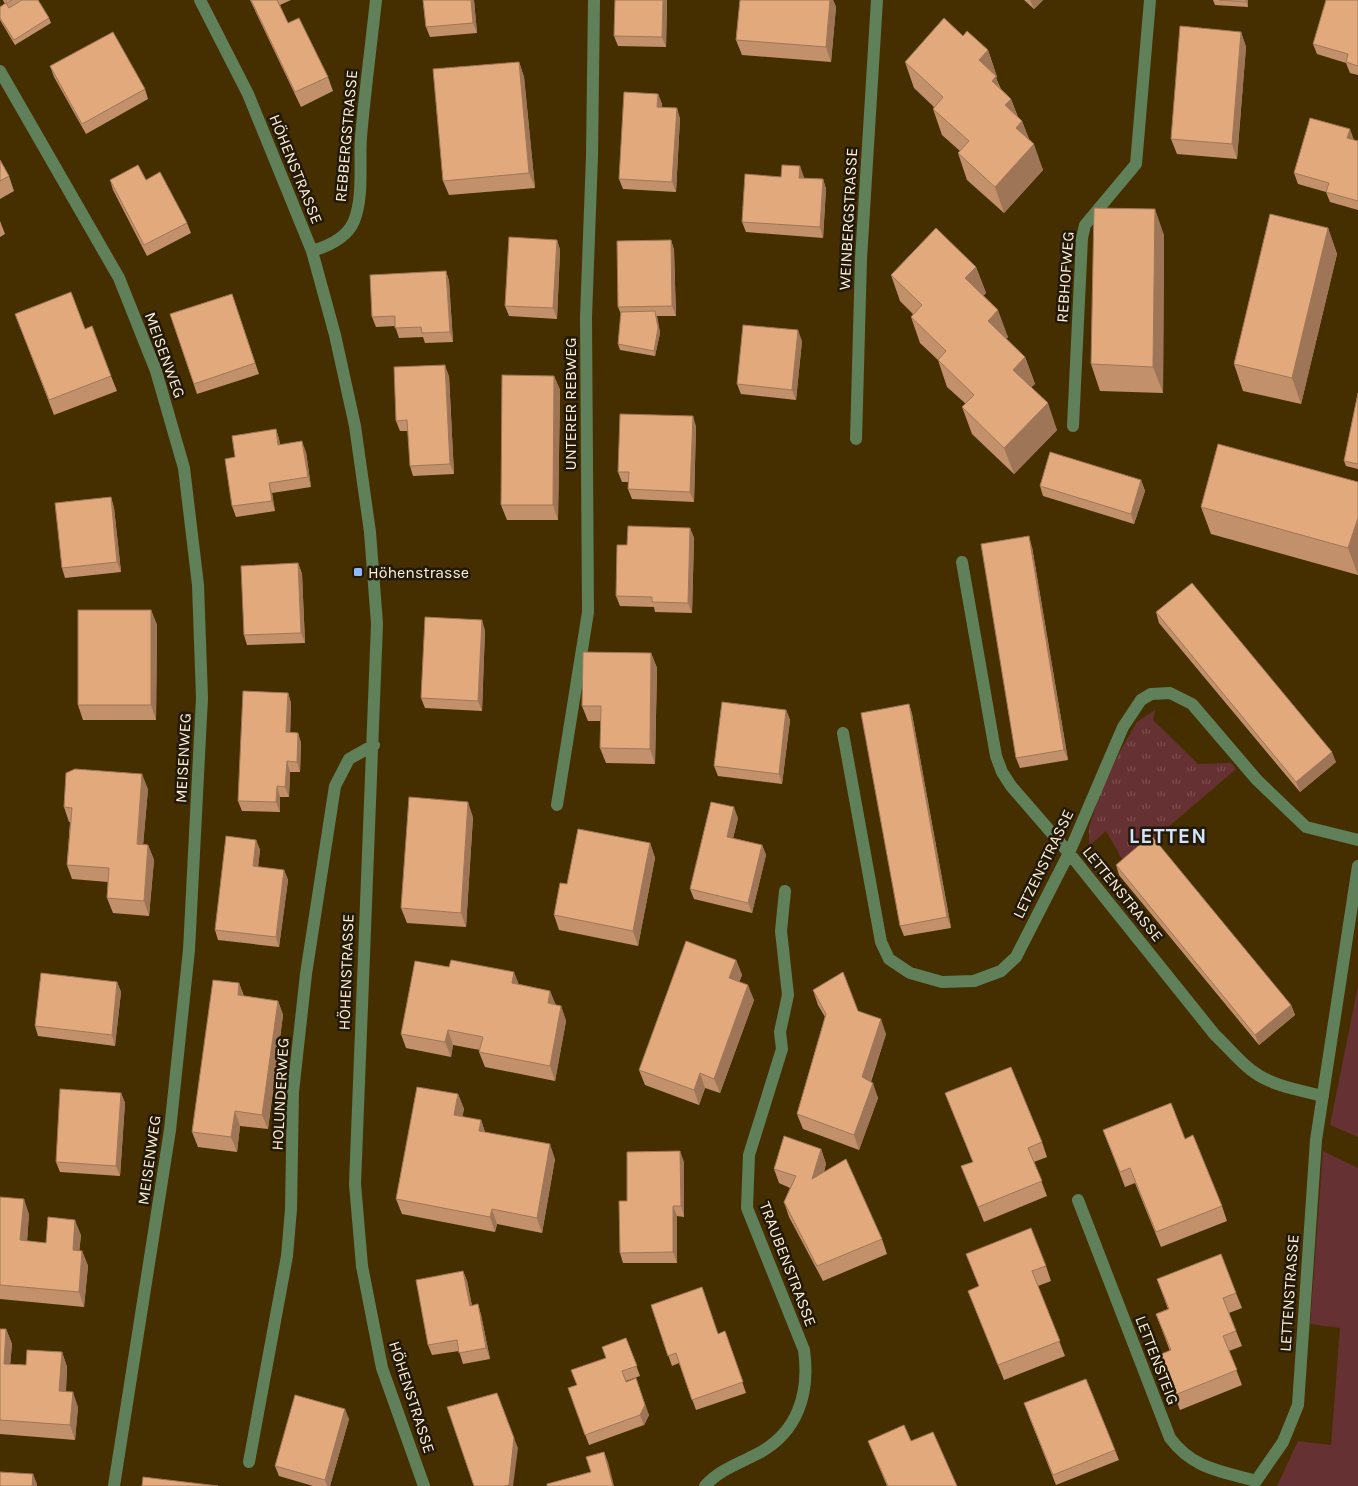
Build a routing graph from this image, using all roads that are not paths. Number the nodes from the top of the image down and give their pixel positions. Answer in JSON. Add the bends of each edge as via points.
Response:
{"nodes":[{"id":1,"x":200,"y":0,"type":"edge"},
{"id":2,"x":376,"y":0,"type":"edge"},
{"id":3,"x":594,"y":0,"type":"edge"},
{"id":4,"x":877,"y":0,"type":"edge"},
{"id":5,"x":1150,"y":0,"type":"edge"},
{"id":6,"x":0,"y":71,"type":"edge"},
{"id":7,"x":312,"y":252,"type":"junction"},
{"id":8,"x":1073,"y":426,"type":"dead end"},
{"id":9,"x":856,"y":439,"type":"dead end"},
{"id":10,"x":962,"y":562,"type":"dead end"},
{"id":11,"x":843,"y":733,"type":"dead end"},
{"id":12,"x":374,"y":744,"type":"junction"},
{"id":13,"x":557,"y":805,"type":"dead end"},
{"id":14,"x":1358,"y":840,"type":"edge"},
{"id":15,"x":1068,"y":853,"type":"junction"},
{"id":16,"x":1358,"y":866,"type":"edge"},
{"id":17,"x":785,"y":891,"type":"dead end"},
{"id":18,"x":1324,"y":1096,"type":"junction"},
{"id":19,"x":1078,"y":1200,"type":"dead end"},
{"id":20,"x":249,"y":1462,"type":"dead end"},
{"id":21,"x":1256,"y":1481,"type":"joint"},
{"id":22,"x":114,"y":1486,"type":"edge"},
{"id":23,"x":424,"y":1486,"type":"edge"},
{"id":24,"x":705,"y":1486,"type":"edge"}],
"edges":[{"from":1,"to":7,"type":"street","name":"HÖHENSTRASSE","via":[[248,94]]},
{"from":2,"to":7,"type":"street","name":"REBBERGSTRASSE","via":[[361,138],[359,198],[354,220],[335,242]]},
{"from":3,"to":13,"type":"street","name":"UNTERER REBWEG","via":[[586,317],[588,612]]},
{"from":4,"to":9,"type":"street","name":"WEINBERGSTRASSE","via":[[861,259]]},
{"from":5,"to":8,"type":"street","name":"REBHOFWEG","via":[[1136,164],[1086,224],[1082,238]]},
{"from":6,"to":22,"type":"street","name":"MEISENWEG","via":[[119,278],[156,371],[184,468],[198,585],[202,698],[189,950],[170,1130]]},
{"from":7,"to":12,"type":"street","name":"HÖHENSTRASSE","via":[[355,426],[370,532],[377,624]]},
{"from":10,"to":15,"type":"street","name":"LETTENSTRASSE","via":[[996,756],[1011,786]]},
{"from":11,"to":15,"type":"street","name":"LETZENSTRASSE","via":[[882,942],[889,959],[910,973],[942,982],[974,981],[1001,971],[1016,957]]},
{"from":12,"to":20,"type":"street","name":"HOLUNDERWEG","via":[[349,759],[334,786],[306,974],[293,1092],[287,1256]]},
{"from":12,"to":23,"type":"street","name":"HÖHENSTRASSE","via":[[355,1184],[362,1266],[382,1368]]},
{"from":14,"to":15,"type":"street","name":"LETZENSTRASSE","via":[[1306,827],[1257,780],[1192,704],[1170,693],[1161,693],[1141,700],[1123,727]]},
{"from":15,"to":18,"type":"street","name":"LETTENSTRASSE","via":[[1215,1035],[1251,1070],[1288,1088]]},
{"from":16,"to":18,"type":"street","name":"LETTENSTRASSE"},
{"from":17,"to":24,"type":"street","name":"TRAUBENSTRASSE","via":[[781,931],[788,996],[780,1032],[782,1049],[749,1155],[747,1208],[804,1350],[807,1372],[797,1414],[788,1429],[758,1454],[725,1469]]},
{"from":18,"to":21,"type":"street","name":"LETTENSTRASSE","via":[[1316,1140],[1298,1405],[1283,1442]]},
{"from":19,"to":21,"type":"street","name":"LETTENSTEIG","via":[[1170,1438],[1188,1458],[1202,1466]]}]}
